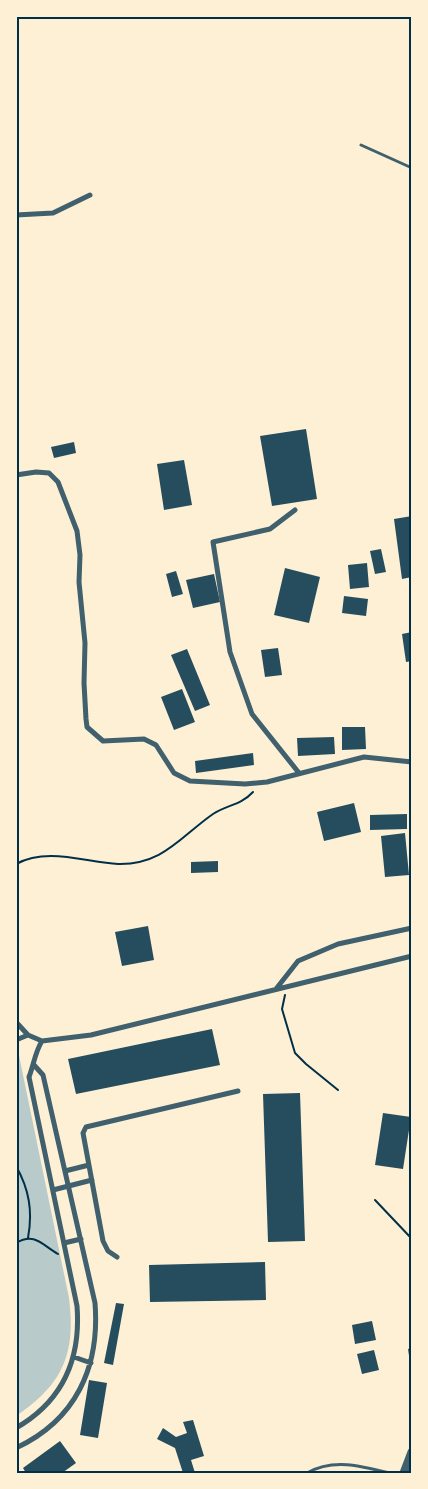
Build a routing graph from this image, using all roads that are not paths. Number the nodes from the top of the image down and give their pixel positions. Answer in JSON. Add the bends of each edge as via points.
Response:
{"nodes":[{"id":1,"x":362,"y":145,"type":"dead end"},
{"id":2,"x":412,"y":168,"type":"edge"},
{"id":3,"x":90,"y":195,"type":"dead end"},
{"id":4,"x":16,"y":216,"type":"edge"},
{"id":5,"x":16,"y":475,"type":"edge"},
{"id":6,"x":295,"y":510,"type":"dead end"},
{"id":7,"x":412,"y":762,"type":"edge"},
{"id":8,"x":299,"y":773,"type":"junction"},
{"id":9,"x":412,"y":928,"type":"edge"},
{"id":10,"x":412,"y":956,"type":"edge"},
{"id":11,"x":276,"y":990,"type":"junction"},
{"id":12,"x":16,"y":1022,"type":"edge"},
{"id":13,"x":28,"y":1035,"type":"junction"},
{"id":14,"x":16,"y":1040,"type":"edge"},
{"id":15,"x":42,"y":1041,"type":"junction"},
{"id":16,"x":34,"y":1065,"type":"junction"},
{"id":17,"x":238,"y":1091,"type":"dead end"},
{"id":18,"x":89,"y":1165,"type":"junction"},
{"id":19,"x":65,"y":1171,"type":"junction"},
{"id":20,"x":92,"y":1180,"type":"junction"},
{"id":21,"x":69,"y":1186,"type":"junction"},
{"id":22,"x":53,"y":1190,"type":"junction"},
{"id":23,"x":81,"y":1239,"type":"junction"},
{"id":24,"x":64,"y":1243,"type":"junction"},
{"id":25,"x":117,"y":1257,"type":"dead end"},
{"id":26,"x":74,"y":1357,"type":"junction"},
{"id":27,"x":91,"y":1363,"type":"junction"},
{"id":28,"x":16,"y":1428,"type":"edge"},
{"id":29,"x":16,"y":1448,"type":"edge"},
{"id":30,"x":412,"y":1452,"type":"edge"},
{"id":31,"x":307,"y":1473,"type":"edge"},
{"id":32,"x":389,"y":1473,"type":"edge"},
{"id":33,"x":404,"y":1473,"type":"edge"}],
"edges":[{"from":1,"to":2,"type":"lane"},
{"from":3,"to":4,"type":"street","via":[[53,214]]},
{"from":5,"to":8,"type":"street","via":[[49,473],[58,482],[77,531],[87,727],[103,741],[144,739],[156,745],[174,772],[190,780],[245,784]]},
{"from":6,"to":8,"type":"street","via":[[270,528],[213,542],[230,652],[252,714]]},
{"from":7,"to":8,"type":"street","via":[[364,758]]},
{"from":9,"to":11,"type":"street","via":[[338,944],[298,961]]},
{"from":10,"to":11,"type":"street"},
{"from":11,"to":15,"type":"street","via":[[91,1034]]},
{"from":12,"to":13,"type":"street"},
{"from":13,"to":14,"type":"street"},
{"from":13,"to":15,"type":"street"},
{"from":15,"to":16,"type":"street","via":[[36,1051]]},
{"from":16,"to":19,"type":"street","via":[[43,1075]]},
{"from":16,"to":22,"type":"street","via":[[28,1077]]},
{"from":17,"to":18,"type":"street","via":[[91,1124],[83,1132]]},
{"from":18,"to":19,"type":"street"},
{"from":18,"to":20,"type":"street"},
{"from":19,"to":21,"type":"street"},
{"from":20,"to":21,"type":"street"},
{"from":20,"to":25,"type":"street","via":[[103,1241],[108,1251]]},
{"from":21,"to":22,"type":"street"},
{"from":21,"to":23,"type":"street"},
{"from":22,"to":24,"type":"street"},
{"from":23,"to":24,"type":"street"},
{"from":23,"to":27,"type":"street","via":[[97,1324]]},
{"from":24,"to":26,"type":"street","via":[[78,1315]]},
{"from":26,"to":27,"type":"street"},
{"from":26,"to":28,"type":"street","via":[[66,1378],[43,1409]]},
{"from":27,"to":29,"type":"street","via":[[82,1386],[60,1417],[38,1436]]},
{"from":30,"to":33,"type":"street"},
{"from":31,"to":32,"type":"lane","via":[[337,1464],[355,1464]]}]}
